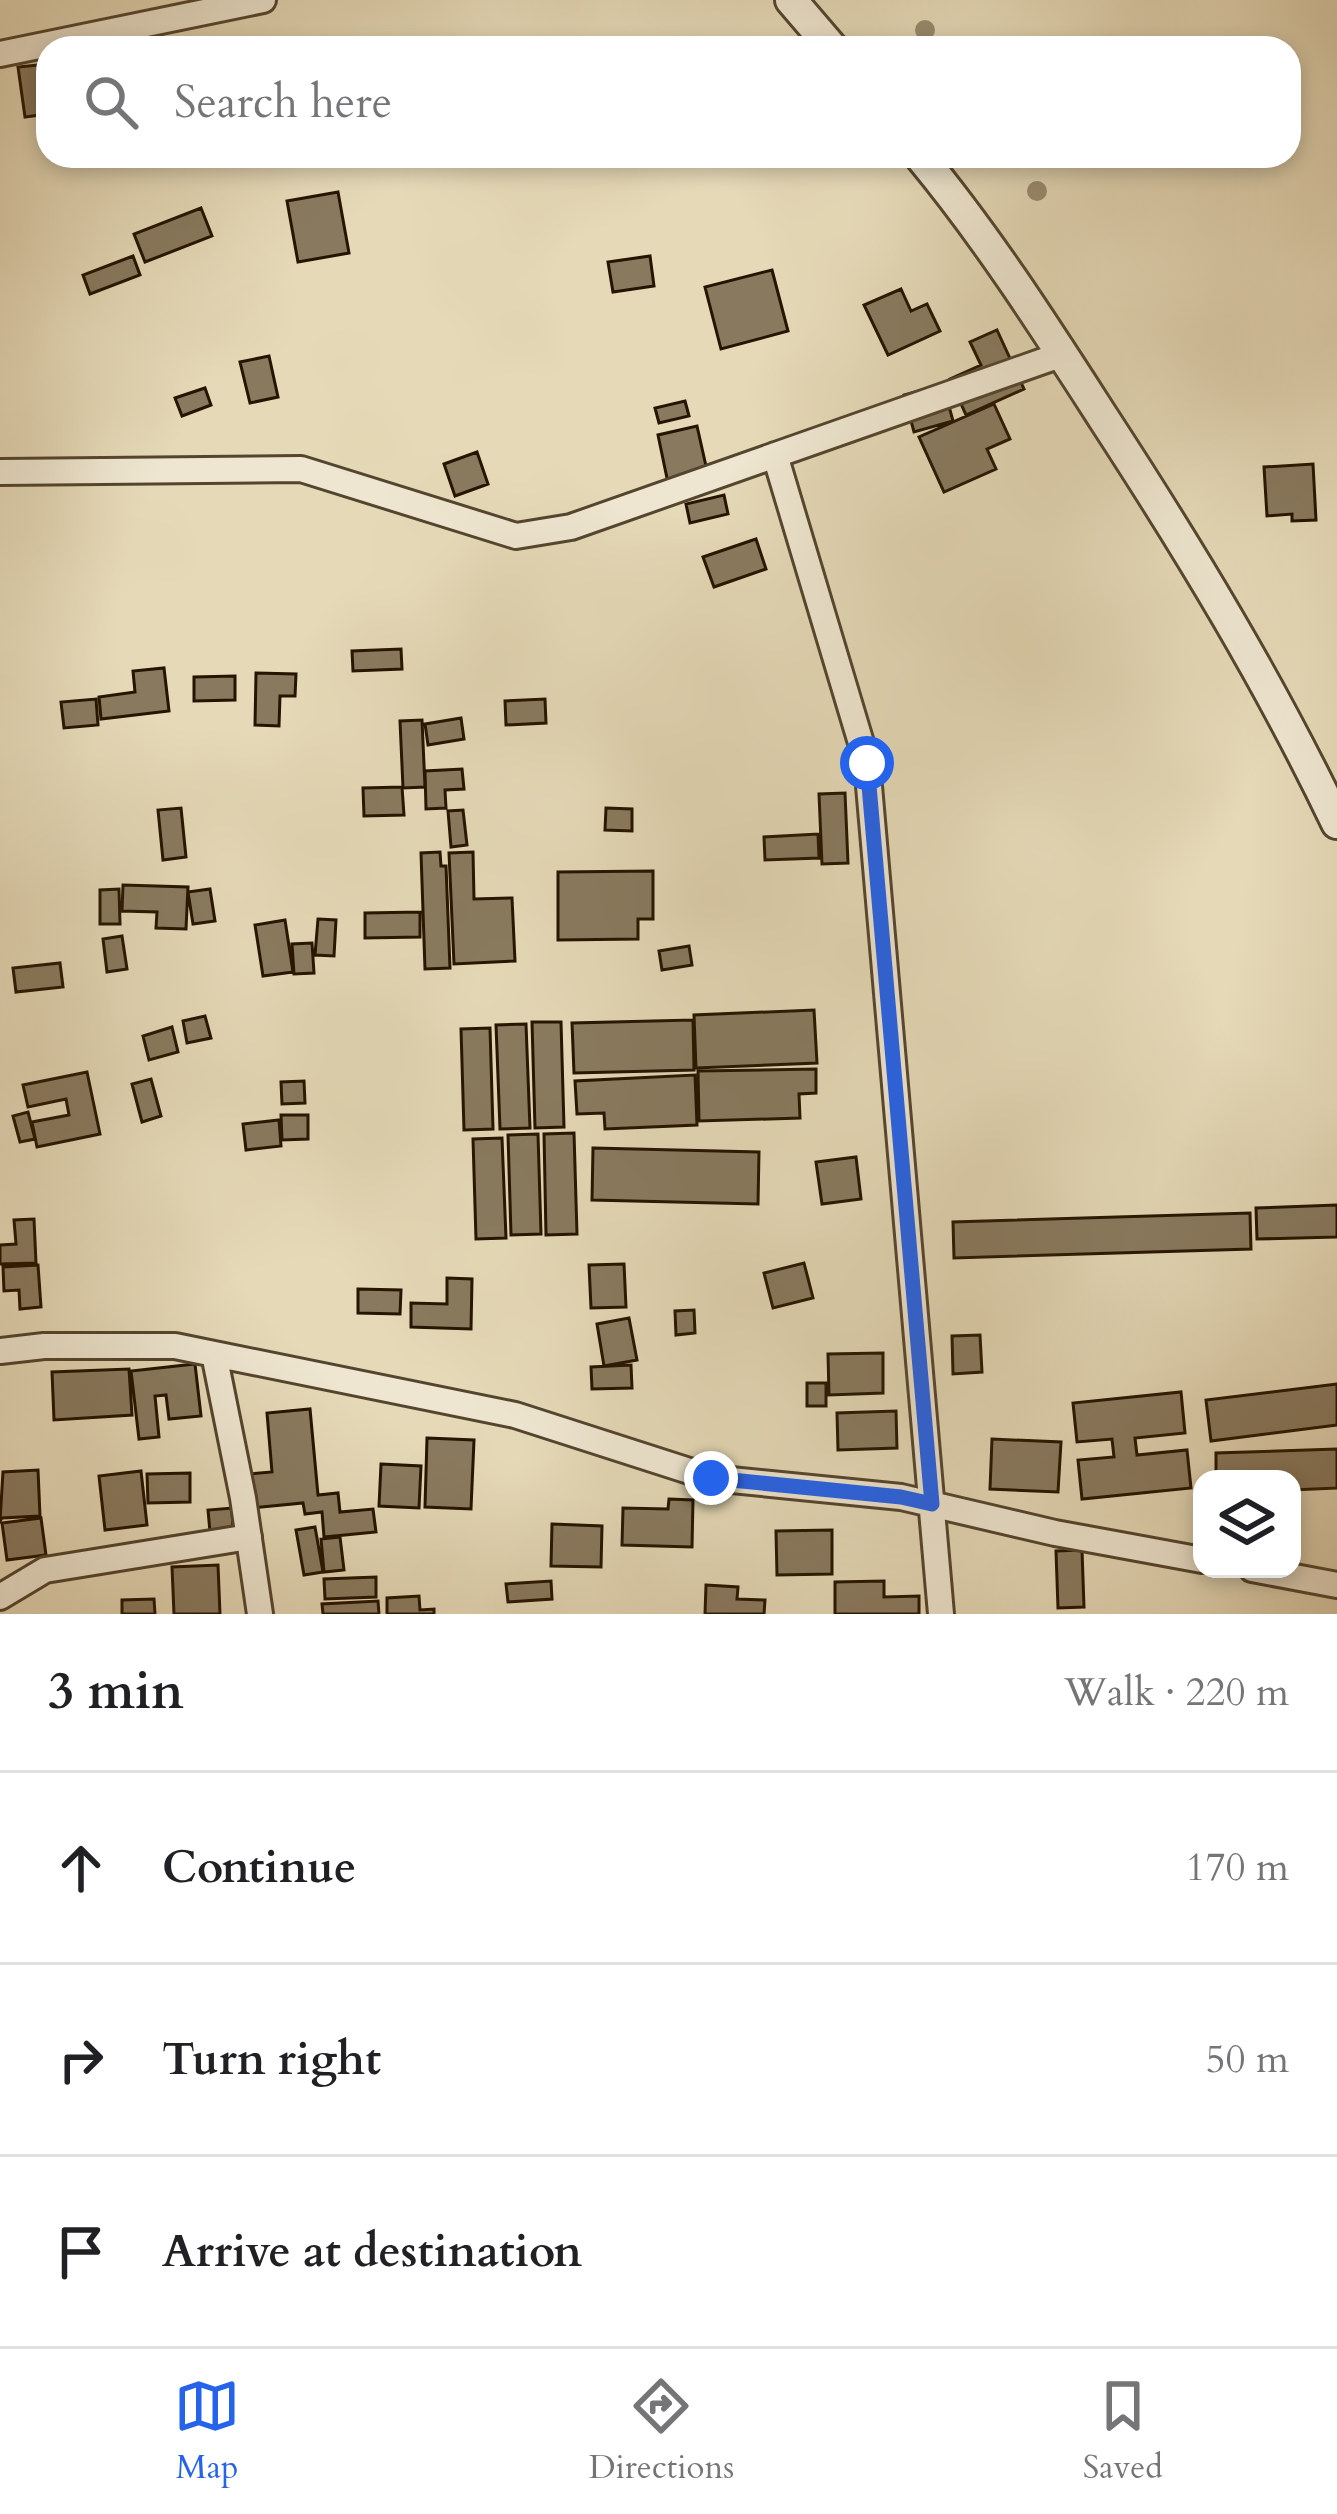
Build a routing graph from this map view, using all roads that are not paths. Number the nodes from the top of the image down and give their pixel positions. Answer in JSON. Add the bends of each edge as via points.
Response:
{"nodes":[{"id":1,"x":263,"y":0,"type":"edge"},
{"id":2,"x":791,"y":0,"type":"edge"},
{"id":3,"x":88,"y":36,"type":"edge"},
{"id":4,"x":822,"y":36,"type":"edge"},
{"id":5,"x":36,"y":47,"type":"edge"},
{"id":6,"x":0,"y":54,"type":"edge"},
{"id":7,"x":929,"y":168,"type":"edge"},
{"id":8,"x":1063,"y":354,"type":"junction"},
{"id":9,"x":775,"y":455,"type":"junction"},
{"id":10,"x":0,"y":472,"type":"edge"},
{"id":11,"x":1337,"y":823,"type":"edge"},
{"id":12,"x":0,"y":1351,"type":"edge"},
{"id":13,"x":214,"y":1354,"type":"junction"},
{"id":14,"x":932,"y":1504,"type":"junction"},
{"id":15,"x":249,"y":1537,"type":"junction"},
{"id":16,"x":1193,"y":1558,"type":"edge"},
{"id":17,"x":1300,"y":1578,"type":"edge"},
{"id":18,"x":1337,"y":1585,"type":"edge"},
{"id":19,"x":0,"y":1597,"type":"edge"},
{"id":20,"x":260,"y":1614,"type":"edge"},
{"id":21,"x":941,"y":1614,"type":"edge"}],
"edges":[{"from":1,"to":3,"type":"street"},
{"from":2,"to":4,"type":"street"},
{"from":5,"to":6,"type":"street"},
{"from":7,"to":8,"type":"street"},
{"from":8,"to":9,"type":"street"},
{"from":8,"to":11,"type":"street","via":[[1210,581]]},
{"from":9,"to":10,"type":"street","via":[[572,527],[516,536],[301,469]]},
{"from":9,"to":14,"type":"street","via":[[867,763]]},
{"from":12,"to":13,"type":"street","via":[[175,1346]]},
{"from":13,"to":14,"type":"street","via":[[514,1415],[711,1478]]},
{"from":13,"to":15,"type":"street"},
{"from":14,"to":16,"type":"street"},
{"from":14,"to":21,"type":"street"},
{"from":15,"to":19,"type":"street","via":[[46,1570]]},
{"from":15,"to":20,"type":"street"},
{"from":17,"to":18,"type":"street"}]}
